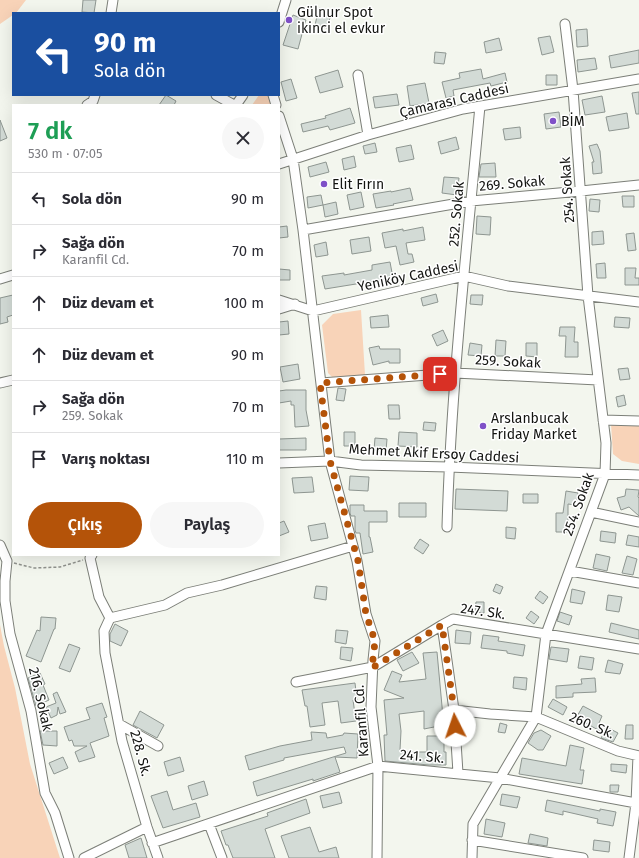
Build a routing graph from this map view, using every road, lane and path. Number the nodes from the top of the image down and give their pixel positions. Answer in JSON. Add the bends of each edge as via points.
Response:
{"nodes":[{"id":1,"x":113,"y":0,"type":"edge"},
{"id":2,"x":286,"y":0,"type":"edge"},
{"id":3,"x":111,"y":12,"type":"edge"},
{"id":4,"x":280,"y":19,"type":"edge"},
{"id":5,"x":565,"y":24,"type":"dead end"},
{"id":6,"x":358,"y":75,"type":"dead end"},
{"id":7,"x":639,"y":79,"type":"edge"},
{"id":8,"x":573,"y":90,"type":"junction"},
{"id":9,"x":95,"y":96,"type":"edge"},
{"id":10,"x":218,"y":96,"type":"edge"},
{"id":11,"x":242,"y":96,"type":"edge"},
{"id":12,"x":88,"y":104,"type":"edge"},
{"id":13,"x":233,"y":104,"type":"edge"},
{"id":14,"x":236,"y":104,"type":"edge"},
{"id":15,"x":480,"y":106,"type":"junction"},
{"id":16,"x":280,"y":119,"type":"edge"},
{"id":17,"x":368,"y":134,"type":"junction"},
{"id":18,"x":292,"y":160,"type":"junction"},
{"id":19,"x":280,"y":164,"type":"edge"},
{"id":20,"x":639,"y":185,"type":"edge"},
{"id":21,"x":581,"y":191,"type":"junction"},
{"id":22,"x":471,"y":201,"type":"junction"},
{"id":23,"x":303,"y":230,"type":"junction"},
{"id":24,"x":12,"y":275,"type":"edge"},
{"id":25,"x":464,"y":276,"type":"junction"},
{"id":26,"x":0,"y":279,"type":"edge"},
{"id":27,"x":588,"y":296,"type":"junction"},
{"id":28,"x":280,"y":300,"type":"edge"},
{"id":29,"x":639,"y":302,"type":"edge"},
{"id":30,"x":295,"y":304,"type":"junction"},
{"id":31,"x":280,"y":309,"type":"edge"},
{"id":32,"x":312,"y":311,"type":"junction"},
{"id":33,"x":455,"y":373,"type":"junction"},
{"id":34,"x":12,"y":380,"type":"edge"},
{"id":35,"x":598,"y":380,"type":"junction"},
{"id":36,"x":0,"y":383,"type":"edge"},
{"id":37,"x":320,"y":383,"type":"junction"},
{"id":38,"x":604,"y":420,"type":"junction"},
{"id":39,"x":639,"y":421,"type":"edge"},
{"id":40,"x":330,"y":461,"type":"junction"},
{"id":41,"x":280,"y":463,"type":"edge"},
{"id":42,"x":449,"y":467,"type":"junction"},
{"id":43,"x":605,"y":474,"type":"junction"},
{"id":44,"x":639,"y":475,"type":"edge"},
{"id":45,"x":591,"y":512,"type":"junction"},
{"id":46,"x":639,"y":522,"type":"edge"},
{"id":47,"x":447,"y":527,"type":"dead end"},
{"id":48,"x":0,"y":545,"type":"edge"},
{"id":49,"x":354,"y":546,"type":"junction"},
{"id":50,"x":91,"y":556,"type":"edge"},
{"id":51,"x":7,"y":561,"type":"junction"},
{"id":52,"x":570,"y":571,"type":"junction"},
{"id":53,"x":639,"y":583,"type":"edge"},
{"id":54,"x":110,"y":618,"type":"junction"},
{"id":55,"x":0,"y":624,"type":"edge"},
{"id":56,"x":442,"y":625,"type":"junction"},
{"id":57,"x":10,"y":634,"type":"junction"},
{"id":58,"x":546,"y":634,"type":"junction"},
{"id":59,"x":639,"y":650,"type":"edge"},
{"id":60,"x":372,"y":668,"type":"junction"},
{"id":61,"x":296,"y":682,"type":"dead end"},
{"id":62,"x":454,"y":710,"type":"junction"},
{"id":63,"x":536,"y":717,"type":"junction"},
{"id":64,"x":119,"y":724,"type":"junction"},
{"id":65,"x":158,"y":746,"type":"dead end"},
{"id":66,"x":639,"y":756,"type":"edge"},
{"id":67,"x":378,"y":766,"type":"junction"},
{"id":68,"x":458,"y":773,"type":"junction"},
{"id":69,"x":500,"y":778,"type":"junction"},
{"id":70,"x":637,"y":803,"type":"edge"},
{"id":71,"x":209,"y":824,"type":"junction"},
{"id":72,"x":147,"y":827,"type":"junction"},
{"id":73,"x":472,"y":840,"type":"junction"},
{"id":74,"x":152,"y":843,"type":"junction"},
{"id":75,"x":539,"y":854,"type":"edge"},
{"id":76,"x":69,"y":858,"type":"edge"},
{"id":77,"x":84,"y":858,"type":"edge"},
{"id":78,"x":158,"y":858,"type":"edge"},
{"id":79,"x":222,"y":858,"type":"edge"},
{"id":80,"x":376,"y":858,"type":"edge"},
{"id":81,"x":472,"y":858,"type":"edge"},
{"id":82,"x":582,"y":858,"type":"edge"},
{"id":83,"x":629,"y":858,"type":"edge"}],
"edges":[{"from":1,"to":3,"type":"street"},
{"from":2,"to":4,"type":"street"},
{"from":5,"to":8,"type":"street","name":"254. Sokak"},
{"from":6,"to":17,"type":"street"},
{"from":7,"to":8,"type":"street","name":"Çamarası Caddesi"},
{"from":8,"to":15,"type":"street","name":"Çamarası Caddesi"},
{"from":8,"to":21,"type":"street","name":"254. Sokak"},
{"from":9,"to":12,"type":"street"},
{"from":10,"to":13,"type":"street"},
{"from":11,"to":14,"type":"street"},
{"from":15,"to":17,"type":"street","name":"Çamarası Caddesi"},
{"from":15,"to":22,"type":"street","name":"252. Sokak"},
{"from":16,"to":18,"type":"street","name":"Mehmet Akif Ersoy Caddesi"},
{"from":17,"to":18,"type":"street","name":"Çamarası Caddesi"},
{"from":18,"to":19,"type":"street","name":"Çamarası Caddesi"},
{"from":18,"to":23,"type":"street","name":"Mehmet Akif Ersoy Caddesi"},
{"from":20,"to":21,"type":"street","name":"269. Sokak"},
{"from":21,"to":22,"type":"street","name":"269. Sokak"},
{"from":21,"to":27,"type":"street","name":"254. Sokak"},
{"from":22,"to":23,"type":"street","name":"269. Sokak"},
{"from":22,"to":25,"type":"street","name":"252. Sokak"},
{"from":23,"to":32,"type":"street","name":"Mehmet Akif Ersoy Caddesi"},
{"from":24,"to":26,"type":"street"},
{"from":25,"to":27,"type":"street","name":"Yeniköy Caddesi","via":[[508,286]]},
{"from":25,"to":32,"type":"street","name":"Yeniköy Caddesi"},
{"from":25,"to":33,"type":"street","name":"252. Sokak"},
{"from":27,"to":29,"type":"street","name":"Yeniköy Caddesi"},
{"from":27,"to":35,"type":"street","name":"254. Sokak"},
{"from":28,"to":30,"type":"street"},
{"from":30,"to":31,"type":"street"},
{"from":30,"to":32,"type":"street"},
{"from":32,"to":37,"type":"street","name":"Mehmet Akif Ersoy Caddesi"},
{"from":33,"to":35,"type":"street","name":"259. Sokak"},
{"from":33,"to":37,"type":"street","name":"259. Sokak"},
{"from":33,"to":42,"type":"street","name":"252. Sokak"},
{"from":34,"to":36,"type":"street"},
{"from":35,"to":38,"type":"street","name":"254. Sokak"},
{"from":37,"to":40,"type":"street","name":"Mehmet Akif Ersoy Caddesi"},
{"from":38,"to":39,"type":"street"},
{"from":38,"to":43,"type":"street","name":"254. Sokak"},
{"from":40,"to":41,"type":"street"},
{"from":40,"to":42,"type":"street","name":"Mehmet Akif Ersoy Caddesi","via":[[361,465]]},
{"from":40,"to":49,"type":"street","name":"Karanfil Cd."},
{"from":42,"to":43,"type":"street","name":"Mehmet Akif Ersoy Caddesi"},
{"from":42,"to":47,"type":"street","name":"252. Sokak"},
{"from":43,"to":44,"type":"street","name":"Mehmet Akif Ersoy Caddesi"},
{"from":43,"to":45,"type":"street","name":"254. Sokak"},
{"from":45,"to":46,"type":"street"},
{"from":45,"to":52,"type":"street","name":"254. Sokak"},
{"from":48,"to":51,"type":"street","name":"216. Sokak"},
{"from":49,"to":54,"type":"street","via":[[187,593],[165,605]]},
{"from":49,"to":60,"type":"street","name":"Karanfil Cd.","via":[[366,614],[375,641]]},
{"from":50,"to":51,"type":"path","via":[[60,567],[34,568]]},
{"from":50,"to":54,"type":"street","via":[[99,597]]},
{"from":51,"to":57,"type":"street","name":"216. Sokak","via":[[5,601]]},
{"from":52,"to":53,"type":"street"},
{"from":52,"to":58,"type":"street","name":"254. Sokak"},
{"from":54,"to":64,"type":"street","name":"228. Sk.","via":[[104,631],[105,653]]},
{"from":55,"to":57,"type":"street"},
{"from":56,"to":58,"type":"street","name":"247. Sk.","via":[[453,620]]},
{"from":56,"to":60,"type":"street"},
{"from":56,"to":62,"type":"street","name":"247. Sk."},
{"from":57,"to":76,"type":"street","name":"216. Sokak","via":[[31,711],[45,793],[55,813]]},
{"from":58,"to":59,"type":"street","name":"247. Sk."},
{"from":58,"to":63,"type":"street","name":"254. Sokak"},
{"from":60,"to":61,"type":"street"},
{"from":60,"to":67,"type":"street","name":"Karanfil Cd.","via":[[371,707]]},
{"from":62,"to":63,"type":"street"},
{"from":62,"to":68,"type":"street","name":"247. Sk."},
{"from":63,"to":66,"type":"street","name":"260. Sk.","via":[[618,751]]},
{"from":63,"to":69,"type":"street","name":"254. Sokak"},
{"from":64,"to":65,"type":"street"},
{"from":64,"to":72,"type":"street","name":"228. Sk."},
{"from":66,"to":70,"type":"street","name":"260. Sk."},
{"from":67,"to":68,"type":"street","name":"241. Sk."},
{"from":67,"to":71,"type":"street","name":"241. Sk."},
{"from":67,"to":80,"type":"street","name":"Karanfil Cd."},
{"from":68,"to":69,"type":"street","name":"241. Sk."},
{"from":69,"to":70,"type":"street","name":"241. Sk."},
{"from":69,"to":73,"type":"street","name":"254. Sokak","via":[[473,824]]},
{"from":70,"to":83,"type":"street","name":"260. Sk."},
{"from":71,"to":74,"type":"street","name":"241. Sk."},
{"from":71,"to":79,"type":"street"},
{"from":72,"to":74,"type":"street","name":"228. Sk."},
{"from":72,"to":77,"type":"street"},
{"from":73,"to":75,"type":"street"},
{"from":73,"to":81,"type":"street","name":"254. Sokak"},
{"from":74,"to":78,"type":"street","name":"228. Sk."},
{"from":75,"to":82,"type":"street"}]}
